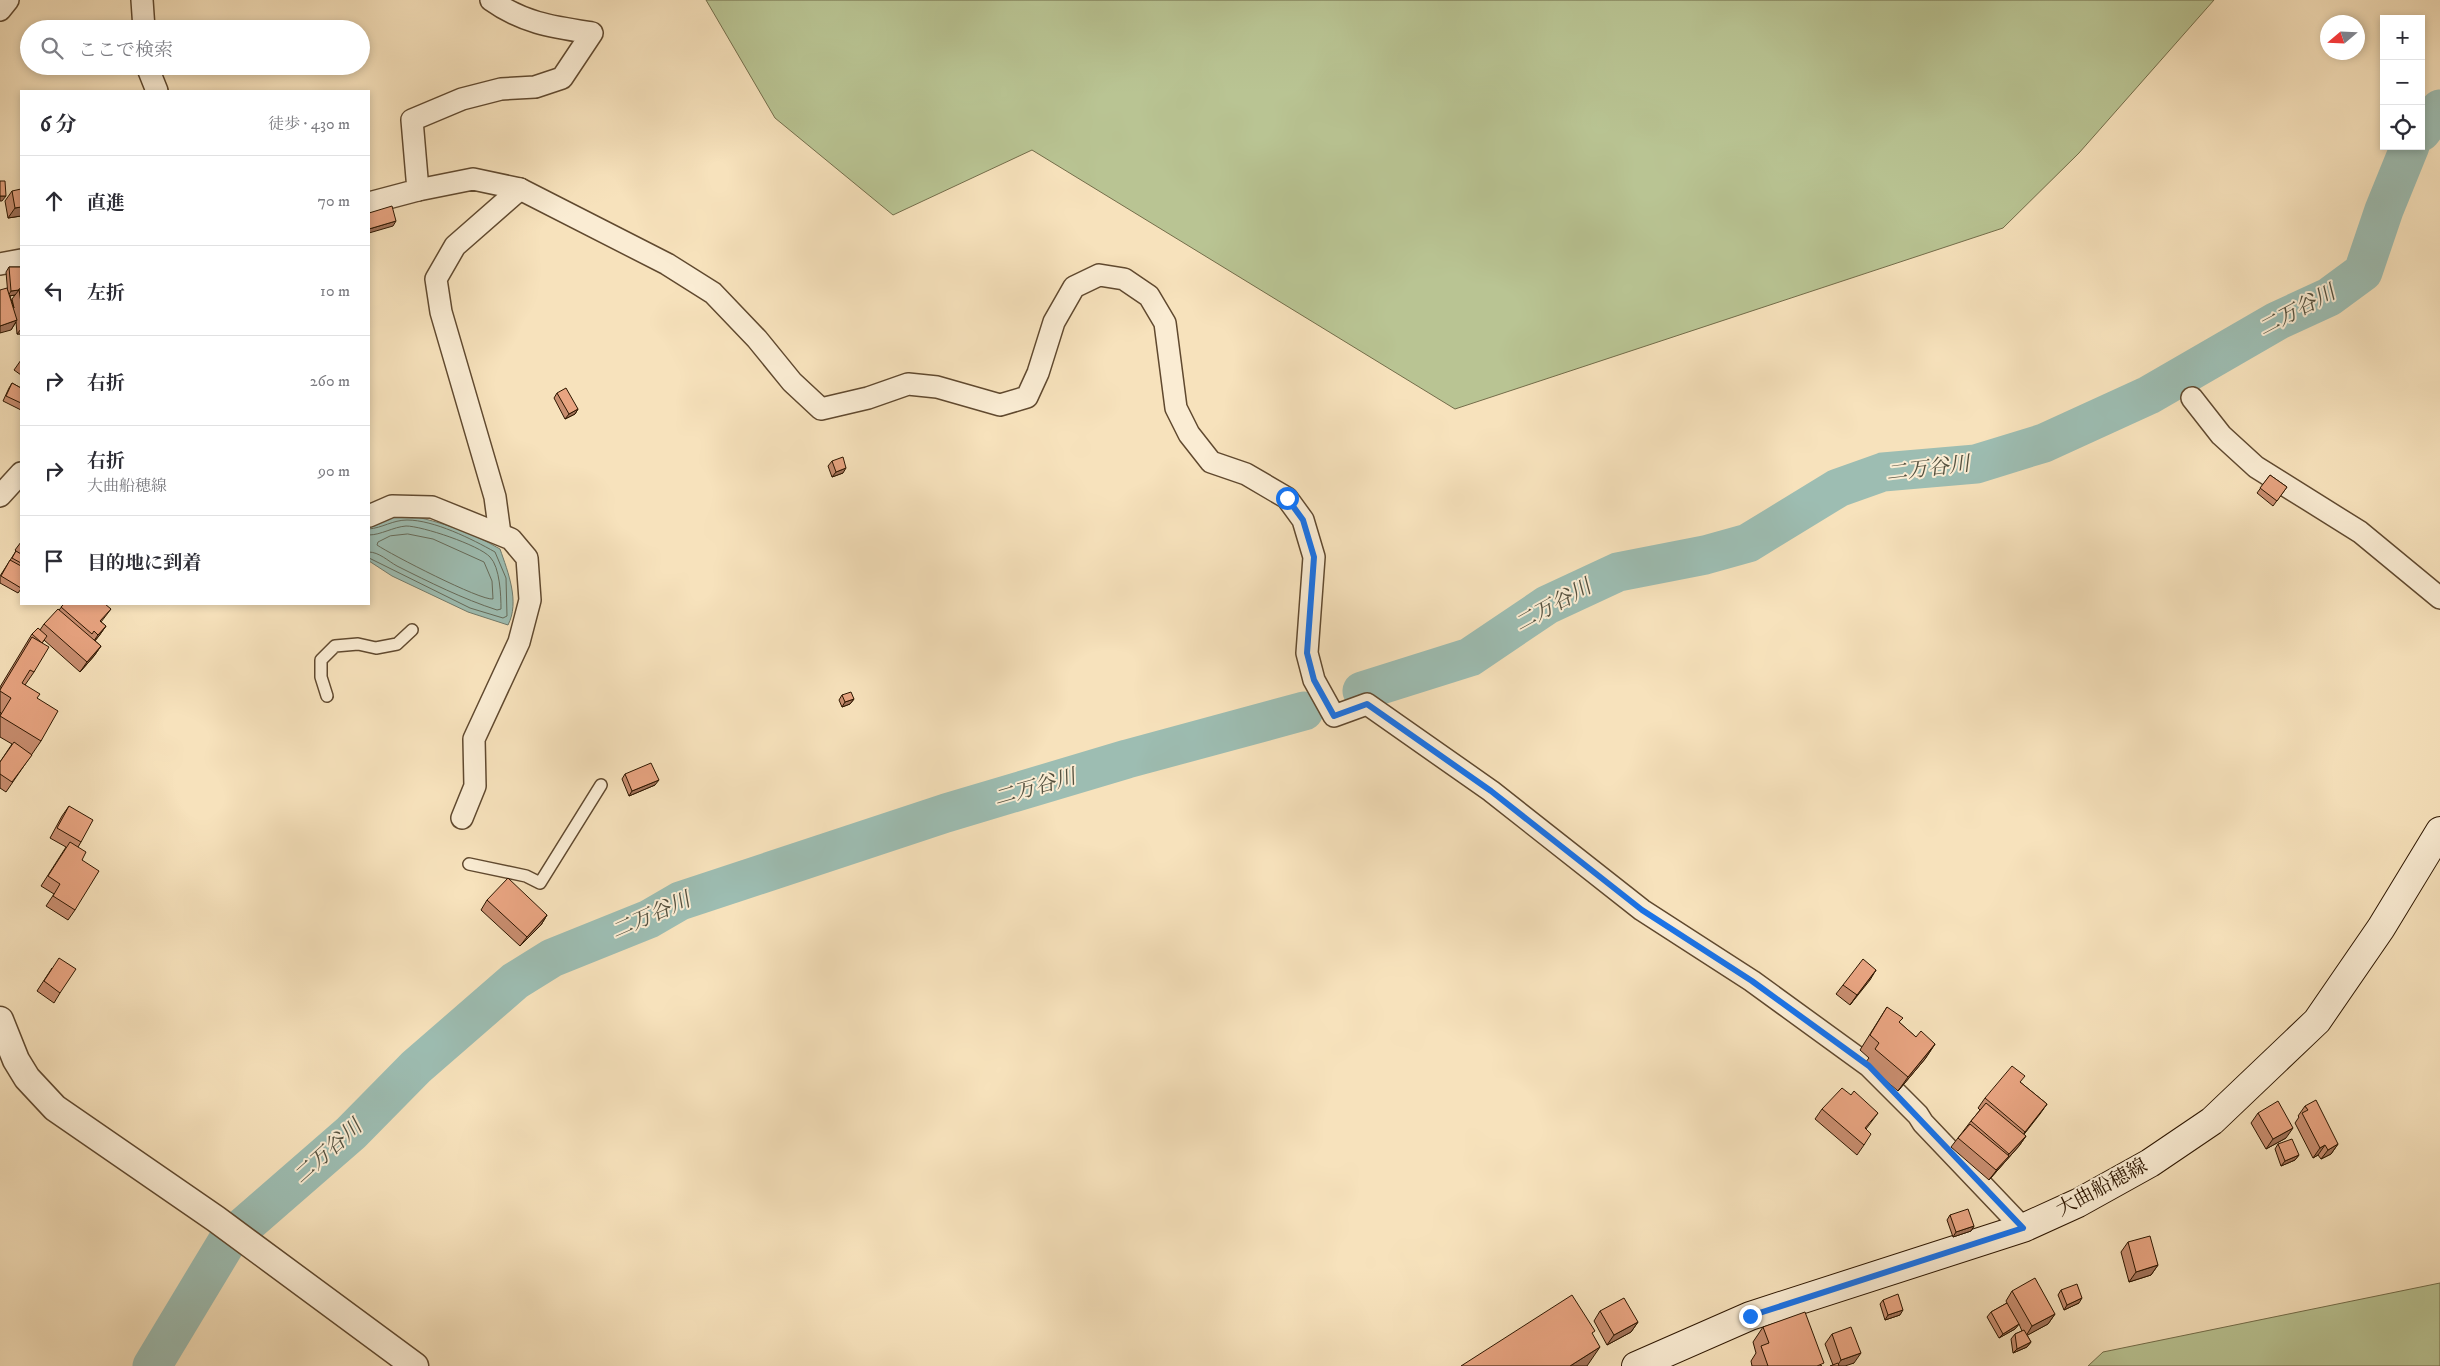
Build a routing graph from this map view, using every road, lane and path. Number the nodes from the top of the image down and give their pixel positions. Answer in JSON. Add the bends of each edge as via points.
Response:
{"nodes":[{"id":1,"x":8,"y":0,"type":"edge"},
{"id":2,"x":142,"y":0,"type":"edge"},
{"id":3,"x":491,"y":0,"type":"edge"},
{"id":4,"x":0,"y":10,"type":"edge"},
{"id":5,"x":143,"y":20,"type":"edge"},
{"id":6,"x":151,"y":75,"type":"edge"},
{"id":7,"x":157,"y":90,"type":"edge"},
{"id":8,"x":520,"y":189,"type":"junction"},
{"id":9,"x":418,"y":190,"type":"junction"},
{"id":10,"x":370,"y":203,"type":"edge"},
{"id":11,"x":20,"y":260,"type":"edge"},
{"id":12,"x":0,"y":264,"type":"edge"},
{"id":13,"x":2192,"y":398,"type":"dead end"},
{"id":14,"x":20,"y":475,"type":"edge"},
{"id":15,"x":0,"y":496,"type":"edge"},
{"id":16,"x":370,"y":516,"type":"edge"},
{"id":17,"x":500,"y":534,"type":"junction"},
{"id":18,"x":2440,"y":598,"type":"edge"},
{"id":19,"x":412,"y":630,"type":"dead end"},
{"id":20,"x":327,"y":696,"type":"dead end"},
{"id":21,"x":601,"y":785,"type":"dead end"},
{"id":22,"x":462,"y":818,"type":"dead end"},
{"id":23,"x":2440,"y":831,"type":"edge"},
{"id":24,"x":469,"y":864,"type":"dead end"},
{"id":25,"x":0,"y":1020,"type":"edge"},
{"id":26,"x":2023,"y":1228,"type":"junction"},
{"id":27,"x":1640,"y":1365,"type":"edge"},
{"id":28,"x":415,"y":1366,"type":"edge"}],
"edges":[{"from":1,"to":4,"type":"street"},
{"from":2,"to":5,"type":"street"},
{"from":3,"to":9,"type":"street","via":[[509,13],[538,24],[592,33],[562,78],[535,88],[501,89],[462,99],[412,120]]},
{"from":6,"to":7,"type":"street"},
{"from":8,"to":9,"type":"street","via":[[473,179]]},
{"from":8,"to":17,"type":"street","via":[[455,246],[436,279],[441,312],[495,497]]},
{"from":8,"to":26,"type":"street","via":[[667,264],[714,293],[792,382],[821,409],[908,384],[937,387],[1000,405],[1027,397],[1054,322],[1074,286],[1100,275],[1124,280],[1149,296],[1165,323],[1176,408],[1189,434],[1210,462],[1246,474],[1287,498],[1303,520],[1314,557],[1307,653],[1314,680],[1334,716],[1367,704],[1491,791],[1642,910],[1752,981],[1869,1066]]},
{"from":9,"to":10,"type":"street"},
{"from":11,"to":12,"type":"street"},
{"from":13,"to":18,"type":"street","via":[[2222,435],[2256,467],[2360,532]]},
{"from":14,"to":15,"type":"street"},
{"from":16,"to":17,"type":"street","via":[[392,506],[432,508]]},
{"from":17,"to":22,"type":"street","via":[[511,539],[528,558],[530,600],[519,642],[474,739],[475,786]]},
{"from":19,"to":20,"type":"lane","via":[[397,644],[376,648],[358,644],[335,646],[321,660],[321,677]]},
{"from":21,"to":24,"type":"lane","via":[[540,882]]},
{"from":23,"to":26,"type":"main road","name":"大曲船穂線","via":[[2382,928],[2317,1021],[2268,1068],[2212,1121],[2150,1163],[2078,1203]]},
{"from":25,"to":28,"type":"street","via":[[27,1078],[55,1108],[216,1220]]},
{"from":26,"to":27,"type":"main road","name":"大曲船穂線","via":[[1750,1316]]}]}
